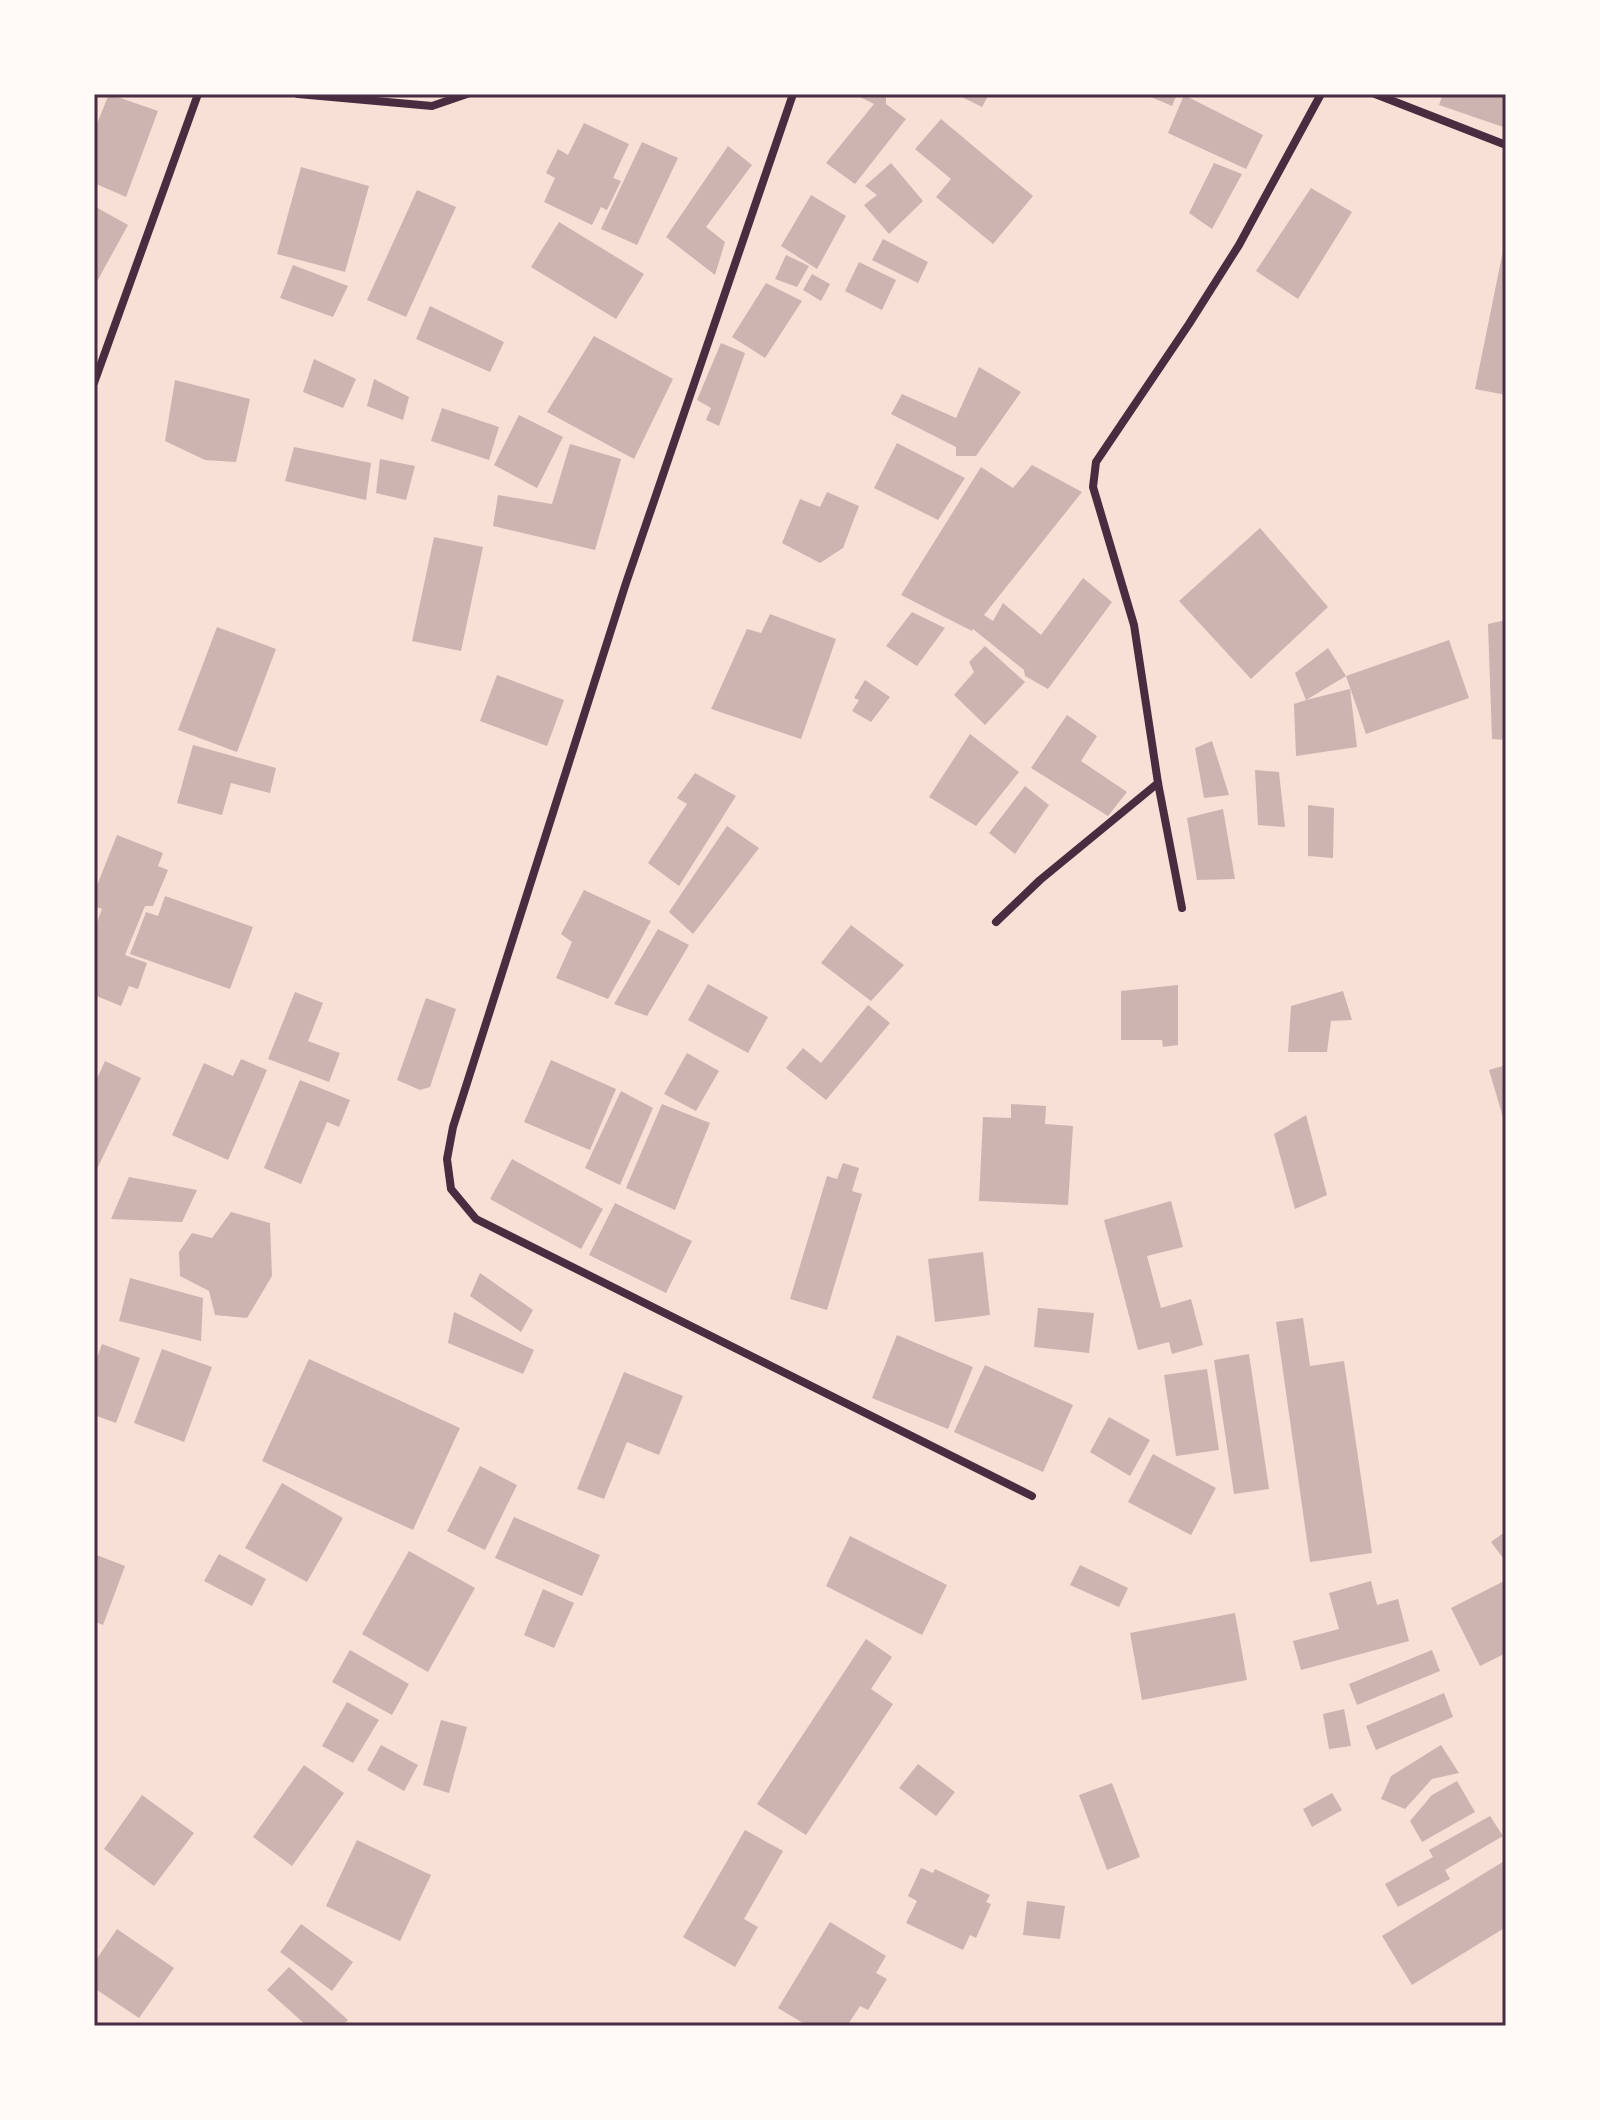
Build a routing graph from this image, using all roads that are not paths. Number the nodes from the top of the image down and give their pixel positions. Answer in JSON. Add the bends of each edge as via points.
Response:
{"nodes":[{"id":1,"x":198,"y":94,"type":"edge"},
{"id":2,"x":298,"y":94,"type":"edge"},
{"id":3,"x":467,"y":94,"type":"edge"},
{"id":4,"x":793,"y":94,"type":"edge"},
{"id":5,"x":1321,"y":94,"type":"edge"},
{"id":6,"x":1375,"y":94,"type":"edge"},
{"id":7,"x":1506,"y":145,"type":"edge"},
{"id":8,"x":94,"y":383,"type":"edge"},
{"id":9,"x":1158,"y":783,"type":"junction"},
{"id":10,"x":1182,"y":908,"type":"dead end"},
{"id":11,"x":996,"y":922,"type":"dead end"},
{"id":12,"x":1032,"y":1496,"type":"dead end"}],
"edges":[{"from":1,"to":8,"type":"street"},
{"from":2,"to":3,"type":"street","via":[[432,106]]},
{"from":4,"to":12,"type":"street","via":[[626,583],[453,1127],[447,1159],[451,1189],[476,1219]]},
{"from":5,"to":9,"type":"street","via":[[1239,245],[1096,462],[1093,487],[1134,625]]},
{"from":6,"to":7,"type":"street"},
{"from":9,"to":10,"type":"street"},
{"from":9,"to":11,"type":"street"}]}
